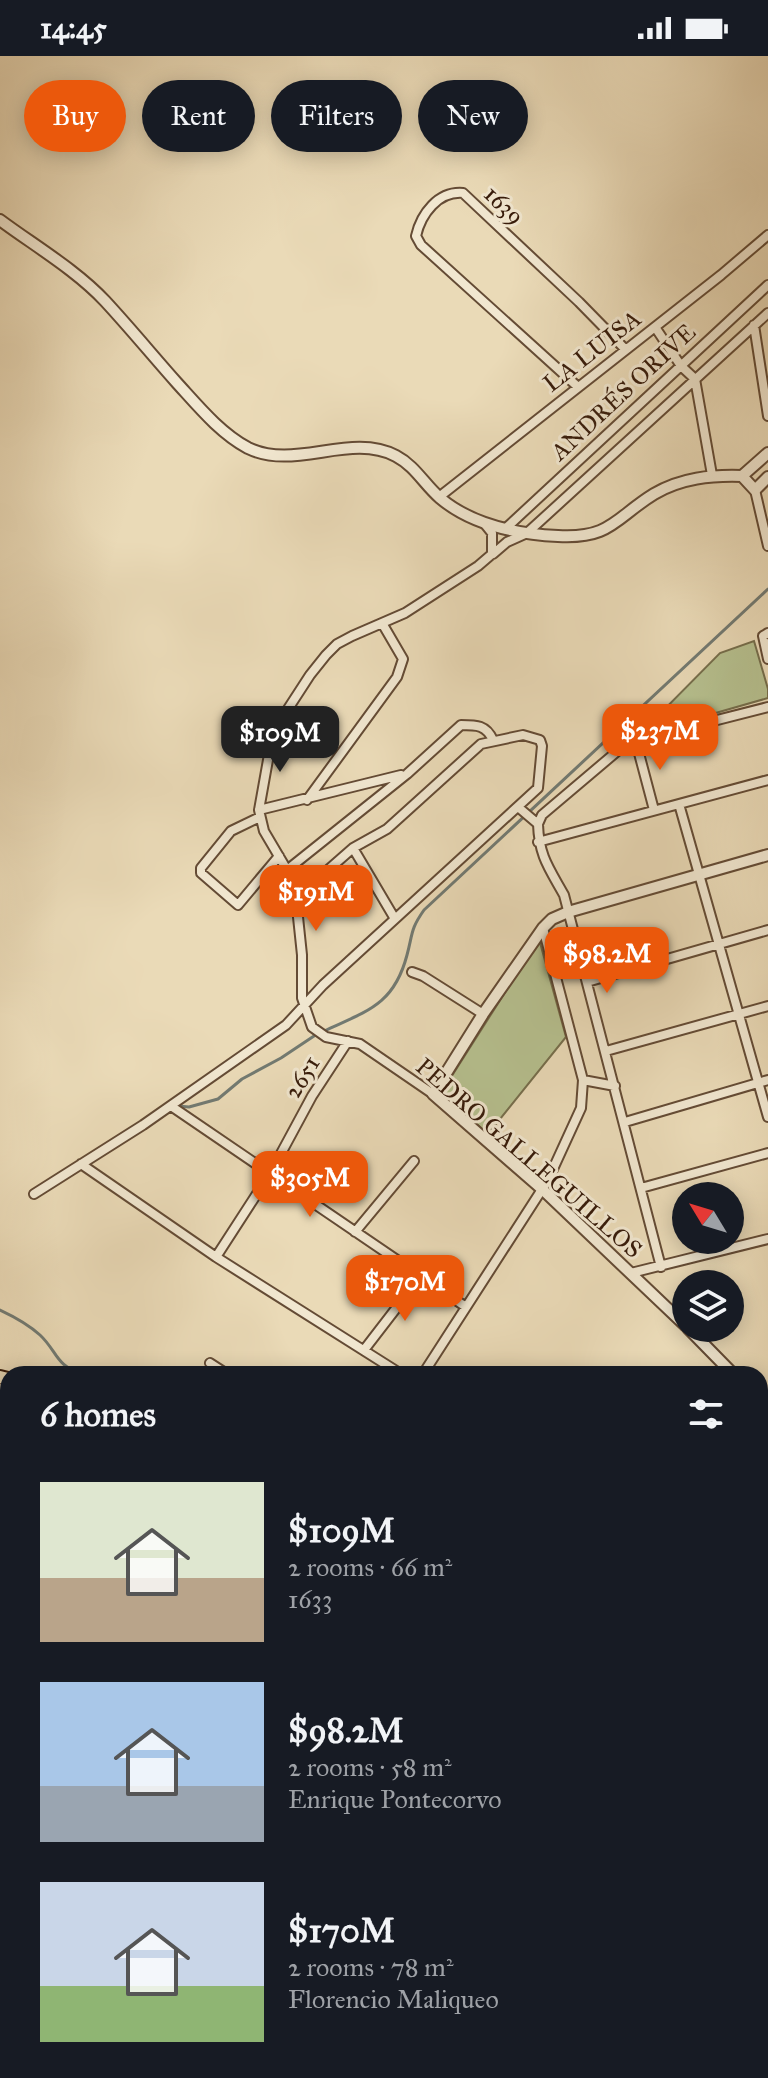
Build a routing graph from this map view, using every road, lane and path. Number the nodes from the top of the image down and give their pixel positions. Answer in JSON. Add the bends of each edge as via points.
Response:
{"nodes":[{"id":1,"x":0,"y":220,"type":"edge"},
{"id":2,"x":768,"y":235,"type":"edge"},
{"id":3,"x":768,"y":285,"type":"edge"},
{"id":4,"x":768,"y":313,"type":"edge"},
{"id":5,"x":754,"y":325,"type":"junction"},
{"id":6,"x":655,"y":327,"type":"junction"},
{"id":7,"x":625,"y":349,"type":"junction"},
{"id":8,"x":681,"y":366,"type":"junction"},
{"id":9,"x":695,"y":379,"type":"junction"},
{"id":10,"x":578,"y":387,"type":"junction"},
{"id":11,"x":768,"y":416,"type":"edge"},
{"id":12,"x":768,"y":453,"type":"edge"},
{"id":13,"x":712,"y":475,"type":"junction"},
{"id":14,"x":742,"y":476,"type":"junction"},
{"id":15,"x":768,"y":477,"type":"edge"},
{"id":16,"x":755,"y":490,"type":"junction"},
{"id":17,"x":439,"y":497,"type":"junction"},
{"id":18,"x":483,"y":523,"type":"junction"},
{"id":19,"x":505,"y":529,"type":"junction"},
{"id":20,"x":527,"y":533,"type":"junction"},
{"id":21,"x":768,"y":546,"type":"edge"},
{"id":22,"x":492,"y":554,"type":"junction"},
{"id":23,"x":382,"y":623,"type":"junction"},
{"id":24,"x":766,"y":635,"type":"edge"},
{"id":25,"x":768,"y":659,"type":"edge"},
{"id":26,"x":768,"y":707,"type":"edge"},
{"id":27,"x":493,"y":740,"type":"junction"},
{"id":28,"x":636,"y":742,"type":"junction"},
{"id":29,"x":407,"y":774,"type":"junction"},
{"id":30,"x":768,"y":780,"type":"edge"},
{"id":31,"x":307,"y":800,"type":"junction"},
{"id":32,"x":679,"y":804,"type":"junction"},
{"id":33,"x":518,"y":807,"type":"junction"},
{"id":34,"x":654,"y":810,"type":"junction"},
{"id":35,"x":259,"y":814,"type":"junction"},
{"id":36,"x":538,"y":824,"type":"junction"},
{"id":37,"x":538,"y":842,"type":"junction"},
{"id":38,"x":353,"y":848,"type":"junction"},
{"id":39,"x":768,"y":855,"type":"edge"},
{"id":40,"x":279,"y":856,"type":"junction"},
{"id":41,"x":287,"y":870,"type":"junction"},
{"id":42,"x":699,"y":875,"type":"junction"},
{"id":43,"x":296,"y":898,"type":"junction"},
{"id":44,"x":568,"y":912,"type":"junction"},
{"id":45,"x":395,"y":919,"type":"junction"},
{"id":46,"x":543,"y":928,"type":"junction"},
{"id":47,"x":768,"y":930,"type":"edge"},
{"id":48,"x":719,"y":944,"type":"junction"},
{"id":49,"x":412,"y":972,"type":"dead end"},
{"id":50,"x":587,"y":982,"type":"junction"},
{"id":51,"x":304,"y":1006,"type":"junction"},
{"id":52,"x":768,"y":1006,"type":"edge"},
{"id":53,"x":483,"y":1014,"type":"junction"},
{"id":54,"x":738,"y":1014,"type":"junction"},
{"id":55,"x":348,"y":1041,"type":"junction"},
{"id":56,"x":606,"y":1051,"type":"junction"},
{"id":57,"x":583,"y":1080,"type":"junction"},
{"id":58,"x":763,"y":1082,"type":"edge"},
{"id":59,"x":615,"y":1086,"type":"junction"},
{"id":60,"x":433,"y":1094,"type":"junction"},
{"id":61,"x":171,"y":1106,"type":"junction"},
{"id":62,"x":768,"y":1117,"type":"edge"},
{"id":63,"x":625,"y":1122,"type":"junction"},
{"id":64,"x":768,"y":1153,"type":"edge"},
{"id":65,"x":414,"y":1161,"type":"dead end"},
{"id":66,"x":81,"y":1164,"type":"junction"},
{"id":67,"x":271,"y":1172,"type":"junction"},
{"id":68,"x":641,"y":1188,"type":"junction"},
{"id":69,"x":542,"y":1189,"type":"junction"},
{"id":70,"x":34,"y":1194,"type":"dead end"},
{"id":71,"x":355,"y":1232,"type":"junction"},
{"id":72,"x":768,"y":1239,"type":"edge"},
{"id":73,"x":216,"y":1257,"type":"junction"},
{"id":74,"x":661,"y":1267,"type":"junction"},
{"id":75,"x":631,"y":1273,"type":"junction"},
{"id":76,"x":421,"y":1276,"type":"junction"},
{"id":77,"x":466,"y":1307,"type":"junction"},
{"id":78,"x":672,"y":1313,"type":"edge"},
{"id":79,"x":702,"y":1342,"type":"edge"},
{"id":80,"x":364,"y":1350,"type":"junction"},
{"id":81,"x":210,"y":1363,"type":"dead end"},
{"id":82,"x":215,"y":1366,"type":"edge"},
{"id":83,"x":389,"y":1366,"type":"edge"},
{"id":84,"x":428,"y":1366,"type":"edge"},
{"id":85,"x":725,"y":1366,"type":"edge"}],
"edges":[{"from":1,"to":17,"type":"street","via":[[103,299],[209,417],[245,446],[281,456],[364,447],[382,450],[408,463]]},
{"from":2,"to":6,"type":"street","name":"LA LUISA"},
{"from":3,"to":8,"type":"street","name":"ANDRÉS ORIVE"},
{"from":4,"to":5,"type":"street","name":"ANDRÉS ORIVE"},
{"from":5,"to":9,"type":"street","name":"ANDRÉS ORIVE"},
{"from":5,"to":11,"type":"street"},
{"from":6,"to":7,"type":"street","name":"LA LUISA"},
{"from":6,"to":8,"type":"street"},
{"from":7,"to":10,"type":"street","name":"LA LUISA"},
{"from":7,"to":10,"type":"street","name":"1639","via":[[463,193],[448,193],[433,204],[418,225],[421,245]]},
{"from":8,"to":9,"type":"street"},
{"from":8,"to":19,"type":"street","name":"ANDRÉS ORIVE"},
{"from":9,"to":13,"type":"street"},
{"from":9,"to":20,"type":"street","name":"ANDRÉS ORIVE"},
{"from":10,"to":17,"type":"street","name":"LA LUISA"},
{"from":12,"to":14,"type":"street"},
{"from":13,"to":14,"type":"street"},
{"from":13,"to":20,"type":"street","via":[[653,495],[601,532]]},
{"from":14,"to":16,"type":"street"},
{"from":15,"to":16,"type":"street"},
{"from":16,"to":21,"type":"street"},
{"from":17,"to":18,"type":"street"},
{"from":18,"to":19,"type":"street"},
{"from":18,"to":22,"type":"street","via":[[492,533]]},
{"from":19,"to":20,"type":"street"},
{"from":20,"to":22,"type":"street","name":"ANDRÉS ORIVE"},
{"from":22,"to":23,"type":"street","name":"ANDRÉS ORIVE","via":[[437,594]]},
{"from":23,"to":31,"type":"street","via":[[403,659],[397,677]]},
{"from":23,"to":35,"type":"street","name":"ANDRÉS ORIVE","via":[[337,644],[273,732]]},
{"from":24,"to":25,"type":"street"},
{"from":26,"to":28,"type":"street"},
{"from":27,"to":29,"type":"street","via":[[482,726],[461,725]]},
{"from":27,"to":33,"type":"street","via":[[523,735],[540,740],[538,788]]},
{"from":27,"to":38,"type":"street","via":[[481,744],[387,829]]},
{"from":28,"to":34,"type":"street"},
{"from":28,"to":36,"type":"street","via":[[616,751]]},
{"from":29,"to":31,"type":"street"},
{"from":29,"to":41,"type":"street"},
{"from":30,"to":32,"type":"street"},
{"from":31,"to":35,"type":"street"},
{"from":32,"to":34,"type":"street"},
{"from":32,"to":42,"type":"street"},
{"from":33,"to":36,"type":"street"},
{"from":33,"to":45,"type":"street"},
{"from":34,"to":37,"type":"street"},
{"from":35,"to":40,"type":"street"},
{"from":35,"to":40,"type":"street","via":[[231,831],[201,873],[238,905]]},
{"from":36,"to":37,"type":"street"},
{"from":37,"to":44,"type":"street"},
{"from":38,"to":43,"type":"street"},
{"from":38,"to":45,"type":"street"},
{"from":39,"to":42,"type":"street"},
{"from":40,"to":41,"type":"street"},
{"from":41,"to":43,"type":"street"},
{"from":42,"to":44,"type":"street"},
{"from":42,"to":48,"type":"street"},
{"from":43,"to":51,"type":"street"},
{"from":44,"to":46,"type":"street"},
{"from":44,"to":50,"type":"street"},
{"from":45,"to":51,"type":"street"},
{"from":46,"to":53,"type":"street"},
{"from":46,"to":57,"type":"street"},
{"from":47,"to":48,"type":"street"},
{"from":48,"to":50,"type":"street"},
{"from":48,"to":54,"type":"street"},
{"from":49,"to":53,"type":"street"},
{"from":50,"to":56,"type":"street"},
{"from":51,"to":55,"type":"street","name":"PEDRO GALLEGUILLOS","via":[[312,1027],[326,1037]]},
{"from":51,"to":61,"type":"street","via":[[286,1025]]},
{"from":52,"to":54,"type":"street"},
{"from":53,"to":60,"type":"street"},
{"from":54,"to":56,"type":"street"},
{"from":54,"to":58,"type":"street"},
{"from":55,"to":60,"type":"street","name":"PEDRO GALLEGUILLOS","via":[[370,1050]]},
{"from":55,"to":67,"type":"street","name":"2651"},
{"from":56,"to":59,"type":"street"},
{"from":57,"to":59,"type":"street"},
{"from":57,"to":69,"type":"street","via":[[581,1108]]},
{"from":58,"to":62,"type":"street"},
{"from":58,"to":63,"type":"street"},
{"from":59,"to":63,"type":"street"},
{"from":60,"to":69,"type":"street","name":"PEDRO GALLEGUILLOS"},
{"from":61,"to":66,"type":"street"},
{"from":61,"to":67,"type":"street"},
{"from":63,"to":68,"type":"street"},
{"from":64,"to":68,"type":"street"},
{"from":65,"to":71,"type":"street"},
{"from":66,"to":70,"type":"street"},
{"from":66,"to":73,"type":"street"},
{"from":67,"to":71,"type":"street"},
{"from":67,"to":73,"type":"street","name":"2651"},
{"from":68,"to":74,"type":"street"},
{"from":69,"to":75,"type":"street","name":"PEDRO GALLEGUILLOS"},
{"from":69,"to":77,"type":"street"},
{"from":71,"to":76,"type":"street"},
{"from":72,"to":74,"type":"street"},
{"from":73,"to":80,"type":"street"},
{"from":74,"to":75,"type":"street"},
{"from":75,"to":78,"type":"street","name":"PEDRO GALLEGUILLOS"},
{"from":76,"to":77,"type":"street"},
{"from":76,"to":80,"type":"street"},
{"from":77,"to":84,"type":"street"},
{"from":79,"to":85,"type":"street","name":"PEDRO GALLEGUILLOS"},
{"from":80,"to":83,"type":"street"},
{"from":81,"to":82,"type":"street"}]}
